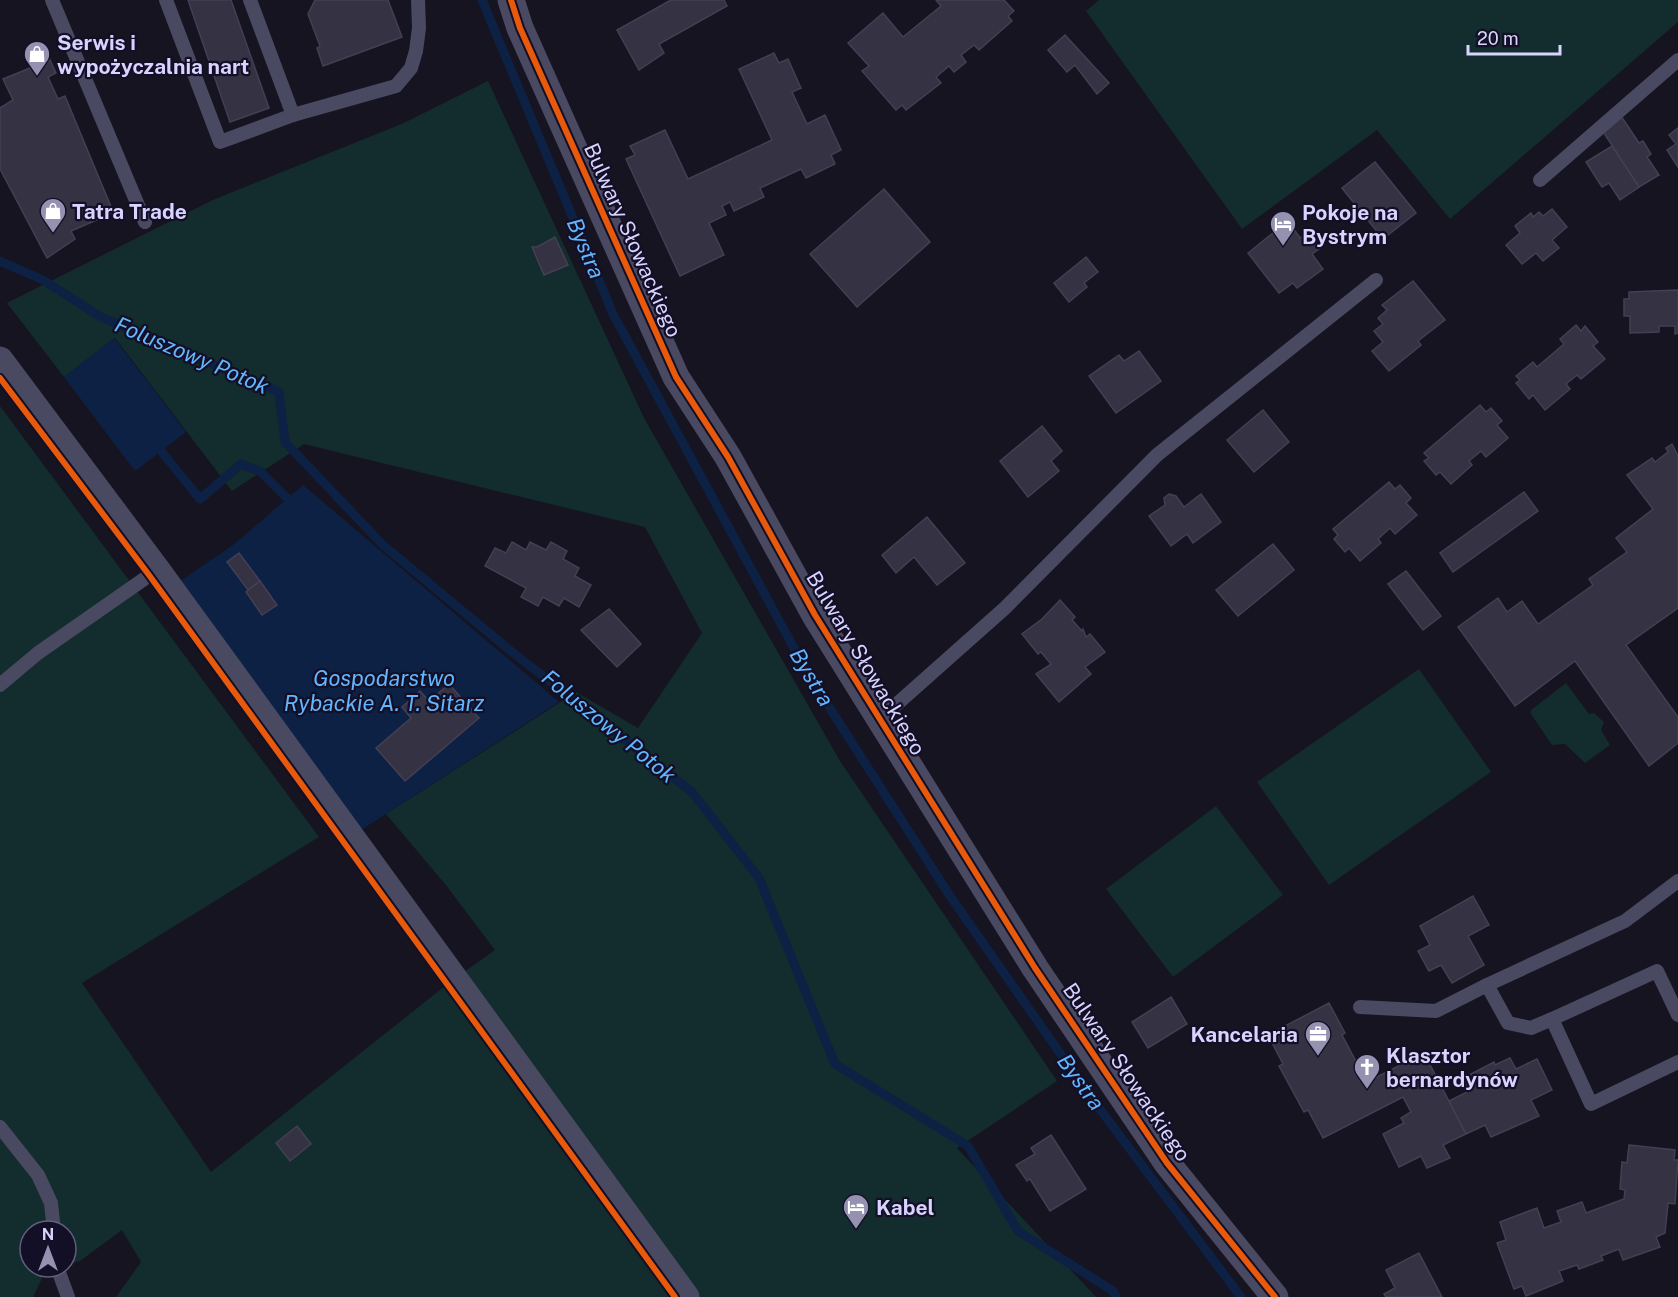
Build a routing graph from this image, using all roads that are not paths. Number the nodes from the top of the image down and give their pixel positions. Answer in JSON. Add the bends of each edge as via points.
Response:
{"nodes":[{"id":1,"x":52,"y":0,"type":"edge"},
{"id":2,"x":166,"y":0,"type":"edge"},
{"id":3,"x":250,"y":0,"type":"edge"},
{"id":4,"x":418,"y":0,"type":"edge"},
{"id":5,"x":511,"y":0,"type":"edge"},
{"id":6,"x":1678,"y":60,"type":"edge"},
{"id":7,"x":293,"y":115,"type":"junction"},
{"id":8,"x":1540,"y":180,"type":"dead end"},
{"id":9,"x":145,"y":222,"type":"dead end"},
{"id":10,"x":1376,"y":280,"type":"dead end"},
{"id":11,"x":0,"y":360,"type":"edge"},
{"id":12,"x":157,"y":570,"type":"junction"},
{"id":13,"x":0,"y":685,"type":"edge"},
{"id":14,"x":880,"y":719,"type":"junction"},
{"id":15,"x":1678,"y":882,"type":"edge"},
{"id":16,"x":1487,"y":985,"type":"junction"},
{"id":17,"x":1360,"y":1007,"type":"dead end"},
{"id":18,"x":1678,"y":1015,"type":"edge"},
{"id":19,"x":1552,"y":1019,"type":"junction"},
{"id":20,"x":1678,"y":1062,"type":"edge"},
{"id":21,"x":0,"y":1127,"type":"edge"},
{"id":22,"x":53,"y":1219,"type":"edge"},
{"id":23,"x":61,"y":1279,"type":"edge"},
{"id":24,"x":68,"y":1297,"type":"edge"},
{"id":25,"x":686,"y":1297,"type":"edge"},
{"id":26,"x":1275,"y":1297,"type":"edge"}],
"edges":[{"from":1,"to":9,"type":"lane"},
{"from":2,"to":7,"type":"lane","via":[[220,142]]},
{"from":3,"to":7,"type":"lane"},
{"from":4,"to":7,"type":"lane","via":[[416,51],[411,68],[396,86]]},
{"from":5,"to":14,"type":"street","name":"Bulwary Słowackiego","via":[[676,377],[728,457],[815,615]]},
{"from":6,"to":8,"type":"lane"},
{"from":10,"to":14,"type":"lane","via":[[1157,455],[1005,608]]},
{"from":11,"to":12,"type":"street"},
{"from":12,"to":13,"type":"lane","via":[[38,653]]},
{"from":12,"to":25,"type":"street"},
{"from":14,"to":26,"type":"street","name":"Bulwary Słowackiego","via":[[1035,968],[1167,1163]]},
{"from":15,"to":16,"type":"lane","via":[[1625,921]]},
{"from":16,"to":17,"type":"lane","via":[[1436,1011]]},
{"from":16,"to":19,"type":"lane","via":[[1508,1023],[1531,1028]]},
{"from":18,"to":19,"type":"lane","via":[[1657,971]]},
{"from":19,"to":20,"type":"lane","via":[[1591,1104]]},
{"from":21,"to":22,"type":"lane","via":[[38,1175],[51,1203]]},
{"from":23,"to":24,"type":"lane"}]}
